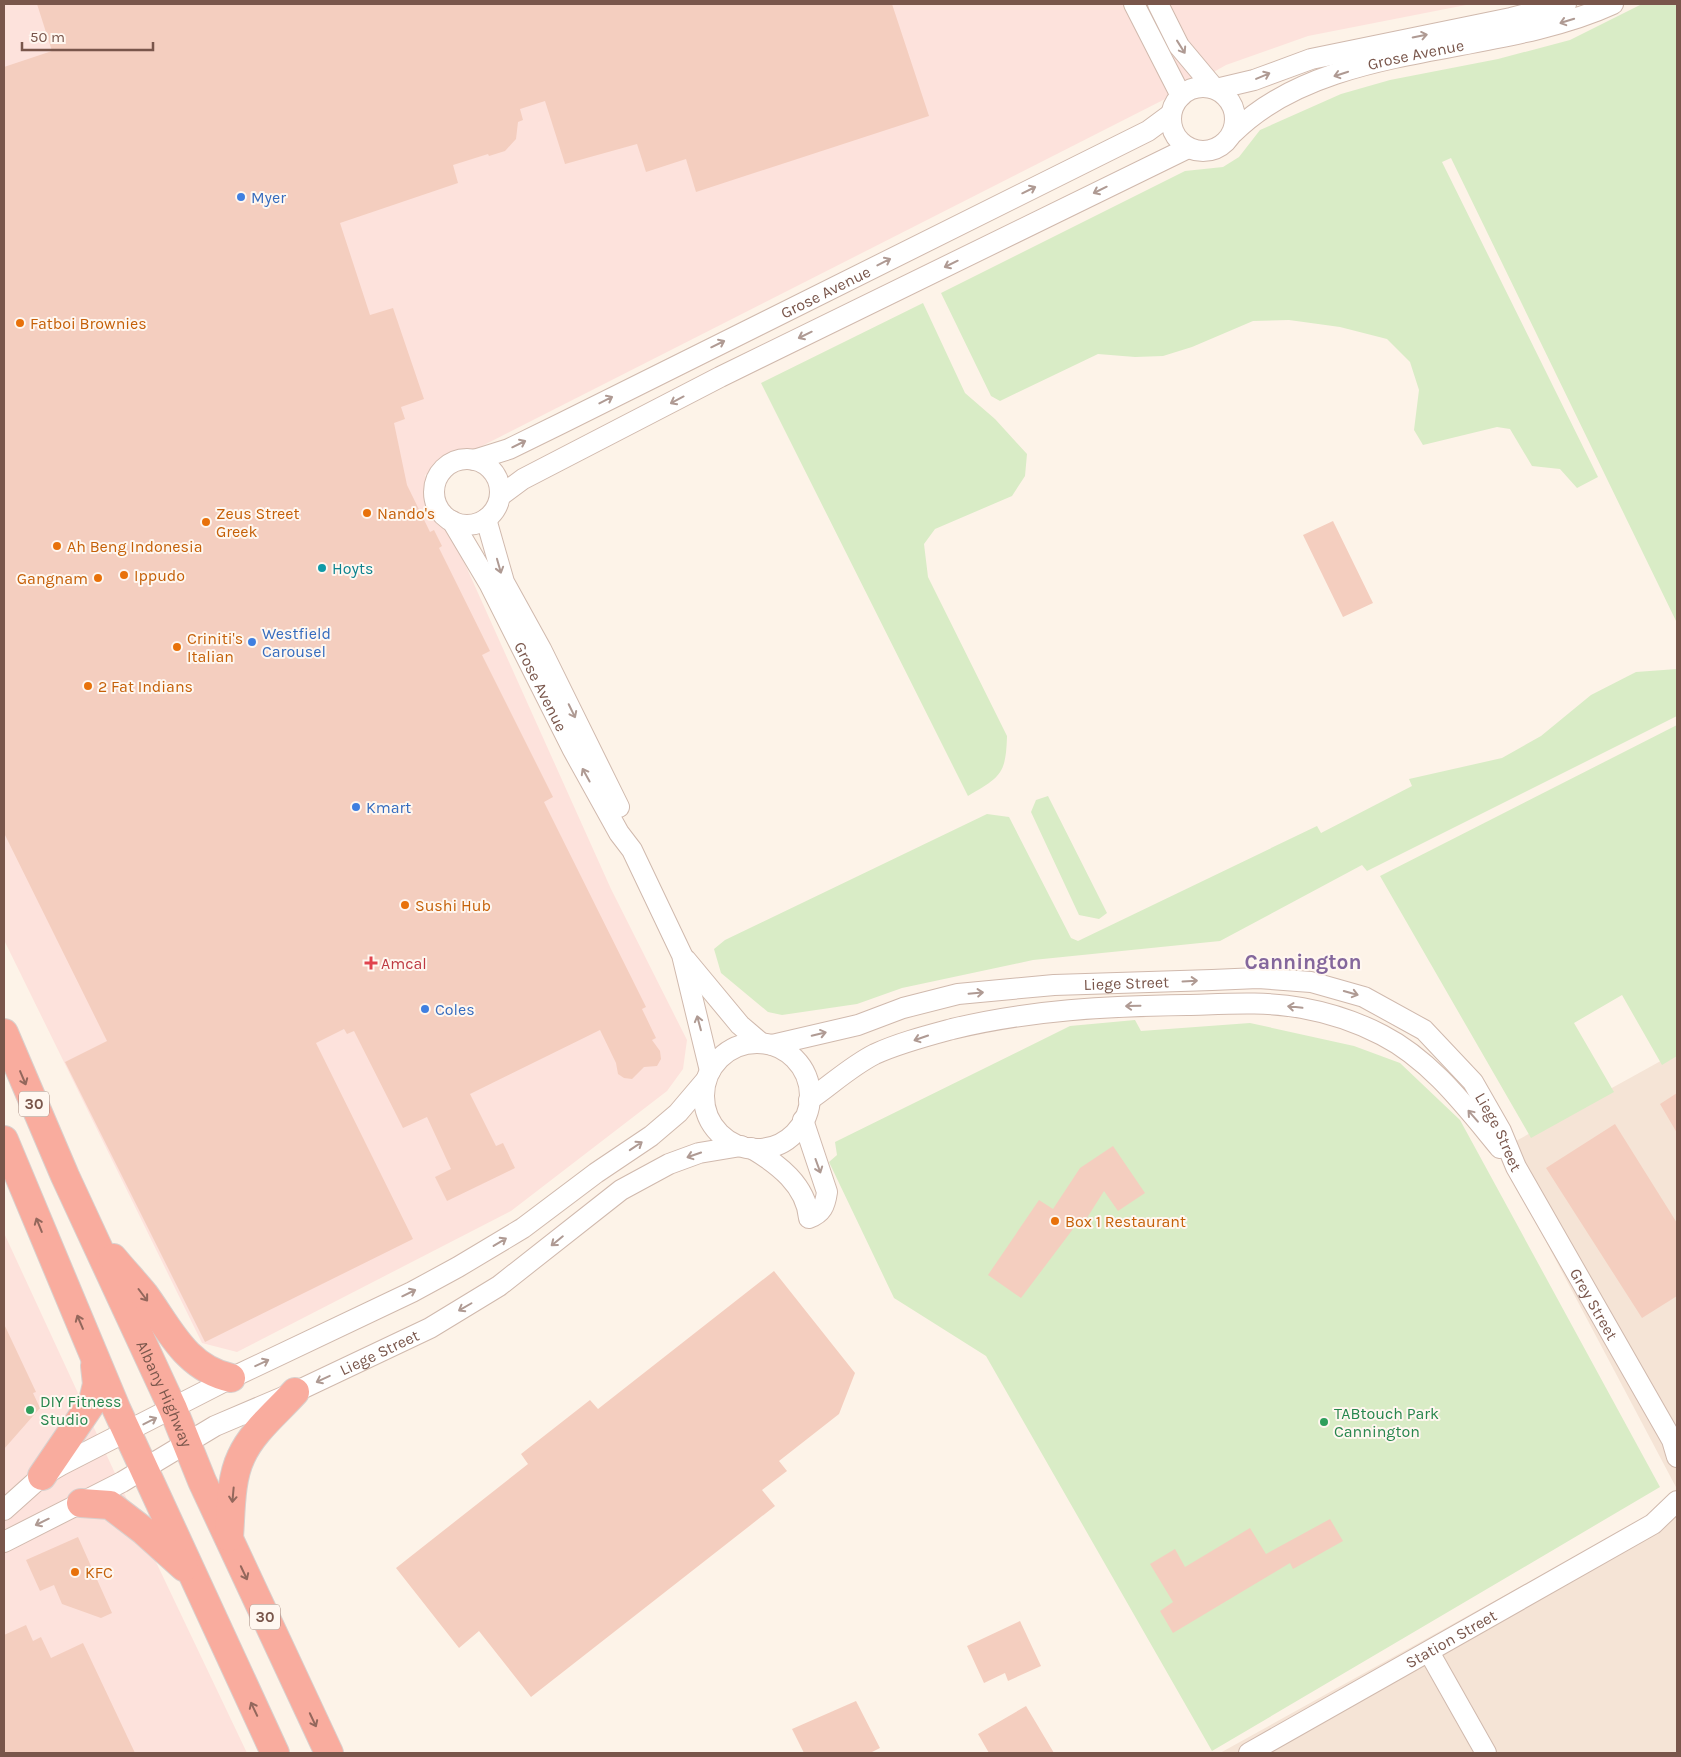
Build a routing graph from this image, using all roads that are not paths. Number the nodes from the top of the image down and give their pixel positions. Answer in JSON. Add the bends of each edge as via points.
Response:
{"nodes":[{"id":1,"x":1134,"y":4,"type":"edge"},
{"id":2,"x":1158,"y":4,"type":"edge"},
{"id":3,"x":1566,"y":4,"type":"edge"},
{"id":4,"x":1612,"y":4,"type":"edge"},
{"id":5,"x":1215,"y":89,"type":"junction"},
{"id":6,"x":1181,"y":96,"type":"junction"},
{"id":7,"x":1171,"y":114,"type":"junction"},
{"id":8,"x":1233,"y":133,"type":"junction"},
{"id":9,"x":1188,"y":148,"type":"junction"},
{"id":10,"x":982,"y":214,"type":"junction"},
{"id":11,"x":995,"y":242,"type":"junction"},
{"id":12,"x":474,"y":460,"type":"junction"},
{"id":13,"x":500,"y":496,"type":"junction"},
{"id":14,"x":486,"y":520,"type":"junction"},
{"id":15,"x":452,"y":521,"type":"junction"},
{"id":16,"x":632,"y":850,"type":"junction"},
{"id":17,"x":682,"y":955,"type":"junction"},
{"id":18,"x":4,"y":1033,"type":"edge"},
{"id":19,"x":766,"y":1044,"type":"junction"},
{"id":20,"x":708,"y":1076,"type":"junction"},
{"id":21,"x":809,"y":1100,"type":"junction"},
{"id":22,"x":803,"y":1120,"type":"junction"},
{"id":23,"x":4,"y":1140,"type":"edge"},
{"id":24,"x":746,"y":1147,"type":"junction"},
{"id":25,"x":1516,"y":1167,"type":"junction"},
{"id":26,"x":90,"y":1230,"type":"junction"},
{"id":27,"x":94,"y":1357,"type":"junction"},
{"id":28,"x":231,"y":1378,"type":"junction"},
{"id":29,"x":295,"y":1392,"type":"junction"},
{"id":30,"x":173,"y":1409,"type":"junction"},
{"id":31,"x":128,"y":1432,"type":"junction"},
{"id":32,"x":187,"y":1443,"type":"junction"},
{"id":33,"x":1676,"y":1447,"type":"edge"},
{"id":34,"x":144,"y":1469,"type":"junction"},
{"id":35,"x":42,"y":1476,"type":"junction"},
{"id":36,"x":1677,"y":1501,"type":"edge"},
{"id":37,"x":81,"y":1503,"type":"junction"},
{"id":38,"x":4,"y":1510,"type":"edge"},
{"id":39,"x":1677,"y":1521,"type":"edge"},
{"id":40,"x":1653,"y":1524,"type":"junction"},
{"id":41,"x":229,"y":1540,"type":"junction"},
{"id":42,"x":4,"y":1542,"type":"edge"},
{"id":43,"x":191,"y":1572,"type":"junction"},
{"id":44,"x":1429,"y":1652,"type":"junction"},
{"id":45,"x":275,"y":1753,"type":"edge"},
{"id":46,"x":329,"y":1753,"type":"edge"},
{"id":47,"x":1249,"y":1753,"type":"edge"},
{"id":48,"x":1486,"y":1753,"type":"edge"}],
"edges":[{"from":1,"to":6,"type":"street"},
{"from":2,"to":5,"type":"street","one_way":true,"via":[[1179,46]]},
{"from":5,"to":3,"type":"street","name":"Grose Avenue","one_way":true,"via":[[1254,80],[1311,59]]},
{"from":4,"to":8,"type":"street","name":"Grose Avenue","one_way":true,"via":[[1587,15],[1517,35],[1371,64],[1316,82],[1265,105]]},
{"from":5,"to":6,"type":"street","via":[[1199,87]]},
{"from":5,"to":8,"type":"street","via":[[1230,101],[1235,111]]},
{"from":6,"to":7,"type":"street"},
{"from":7,"to":9,"type":"street","via":[[1174,134]]},
{"from":10,"to":7,"type":"street","name":"Grose Avenue","one_way":true,"via":[[1148,132]]},
{"from":8,"to":9,"type":"street","via":[[1214,150],[1205,152]]},
{"from":9,"to":11,"type":"street","name":"Grose Avenue","one_way":true},
{"from":10,"to":11,"type":"street"},
{"from":12,"to":10,"type":"street","name":"Grose Avenue","one_way":true,"via":[[509,449]]},
{"from":11,"to":13,"type":"street","name":"Grose Avenue","one_way":true,"via":[[720,377],[523,479]]},
{"from":12,"to":13,"type":"street","via":[[494,473]]},
{"from":12,"to":15,"type":"street","via":[[456,462],[445,468],[438,478],[434,490],[436,502]]},
{"from":13,"to":14,"type":"street","via":[[493,513]]},
{"from":14,"to":15,"type":"street","via":[[463,525]]},
{"from":14,"to":16,"type":"street","name":"Grose Avenue","one_way":true,"via":[[504,582],[630,829]]},
{"from":16,"to":15,"type":"street","name":"Grose Avenue","one_way":true,"via":[[619,834],[572,750],[490,585]]},
{"from":16,"to":17,"type":"street","name":"Grose Avenue"},
{"from":17,"to":19,"type":"street","name":"Grose Avenue","via":[[734,1018]]},
{"from":20,"to":17,"type":"street","name":"Grose Avenue","one_way":true},
{"from":18,"to":26,"type":"highway","name":"Albany Highway","number":"30","one_way":true},
{"from":19,"to":20,"type":"street","via":[[743,1044],[731,1049],[715,1062]]},
{"from":19,"to":21,"type":"street","via":[[790,1054],[803,1070]]},
{"from":19,"to":25,"type":"street","name":"Liege Street","one_way":true,"via":[[858,1025],[903,1008],[958,994],[1054,985],[1258,978],[1311,982],[1364,996],[1424,1030],[1473,1082],[1501,1131]]},
{"from":20,"to":24,"type":"street","via":[[704,1101],[710,1120],[723,1136]]},
{"from":28,"to":20,"type":"street","one_way":true,"via":[[412,1292],[523,1228],[651,1136],[678,1113]]},
{"from":21,"to":22,"type":"street"},
{"from":25,"to":21,"type":"street","name":"Liege Street","one_way":true,"via":[[1455,1095],[1415,1055],[1383,1035],[1349,1020],[1301,1008],[1250,1004],[1115,1006],[1049,1011],[985,1021],[876,1054]]},
{"from":22,"to":24,"type":"street","via":[[798,1129],[782,1142],[767,1147]]},
{"from":22,"to":24,"type":"street","one_way":true,"via":[[827,1192],[823,1210],[818,1214],[809,1218],[799,1187],[770,1159]]},
{"from":27,"to":23,"type":"highway","one_way":true},
{"from":24,"to":29,"type":"street","name":"Liege Street","one_way":true,"via":[[699,1153],[668,1164],[621,1190],[485,1295],[402,1343]]},
{"from":25,"to":33,"type":"street","name":"Grey Street"},
{"from":26,"to":28,"type":"highway","one_way":true,"via":[[144,1294],[172,1337],[190,1356],[214,1374]]},
{"from":26,"to":30,"type":"highway","name":"Albany Highway","number":"30"},
{"from":27,"to":31,"type":"highway"},
{"from":27,"to":35,"type":"highway","via":[[97,1384],[93,1401]]},
{"from":28,"to":30,"type":"street"},
{"from":29,"to":32,"type":"street","name":"Liege Street","via":[[215,1426]]},
{"from":29,"to":41,"type":"highway","one_way":true,"via":[[251,1440],[240,1457],[233,1487]]},
{"from":31,"to":30,"type":"street","one_way":true},
{"from":30,"to":32,"type":"highway","name":"Albany Highway","number":"30"},
{"from":31,"to":34,"type":"highway"},
{"from":31,"to":35,"type":"street"},
{"from":32,"to":34,"type":"street","name":"Liege Street"},
{"from":32,"to":41,"type":"highway","name":"Albany Highway","number":"30"},
{"from":34,"to":37,"type":"street","name":"Liege Street"},
{"from":34,"to":43,"type":"highway"},
{"from":35,"to":38,"type":"street"},
{"from":36,"to":40,"type":"street","name":"Station Street"},
{"from":37,"to":42,"type":"street","name":"Liege Street","one_way":true},
{"from":37,"to":43,"type":"highway","via":[[110,1505]]},
{"from":39,"to":40,"type":"street","name":"Station Street"},
{"from":40,"to":44,"type":"street","name":"Station Street"},
{"from":41,"to":46,"type":"highway","name":"Albany Highway","number":"30","one_way":true},
{"from":45,"to":43,"type":"highway","one_way":true},
{"from":44,"to":47,"type":"street","name":"Station Street"},
{"from":44,"to":48,"type":"street"}]}
